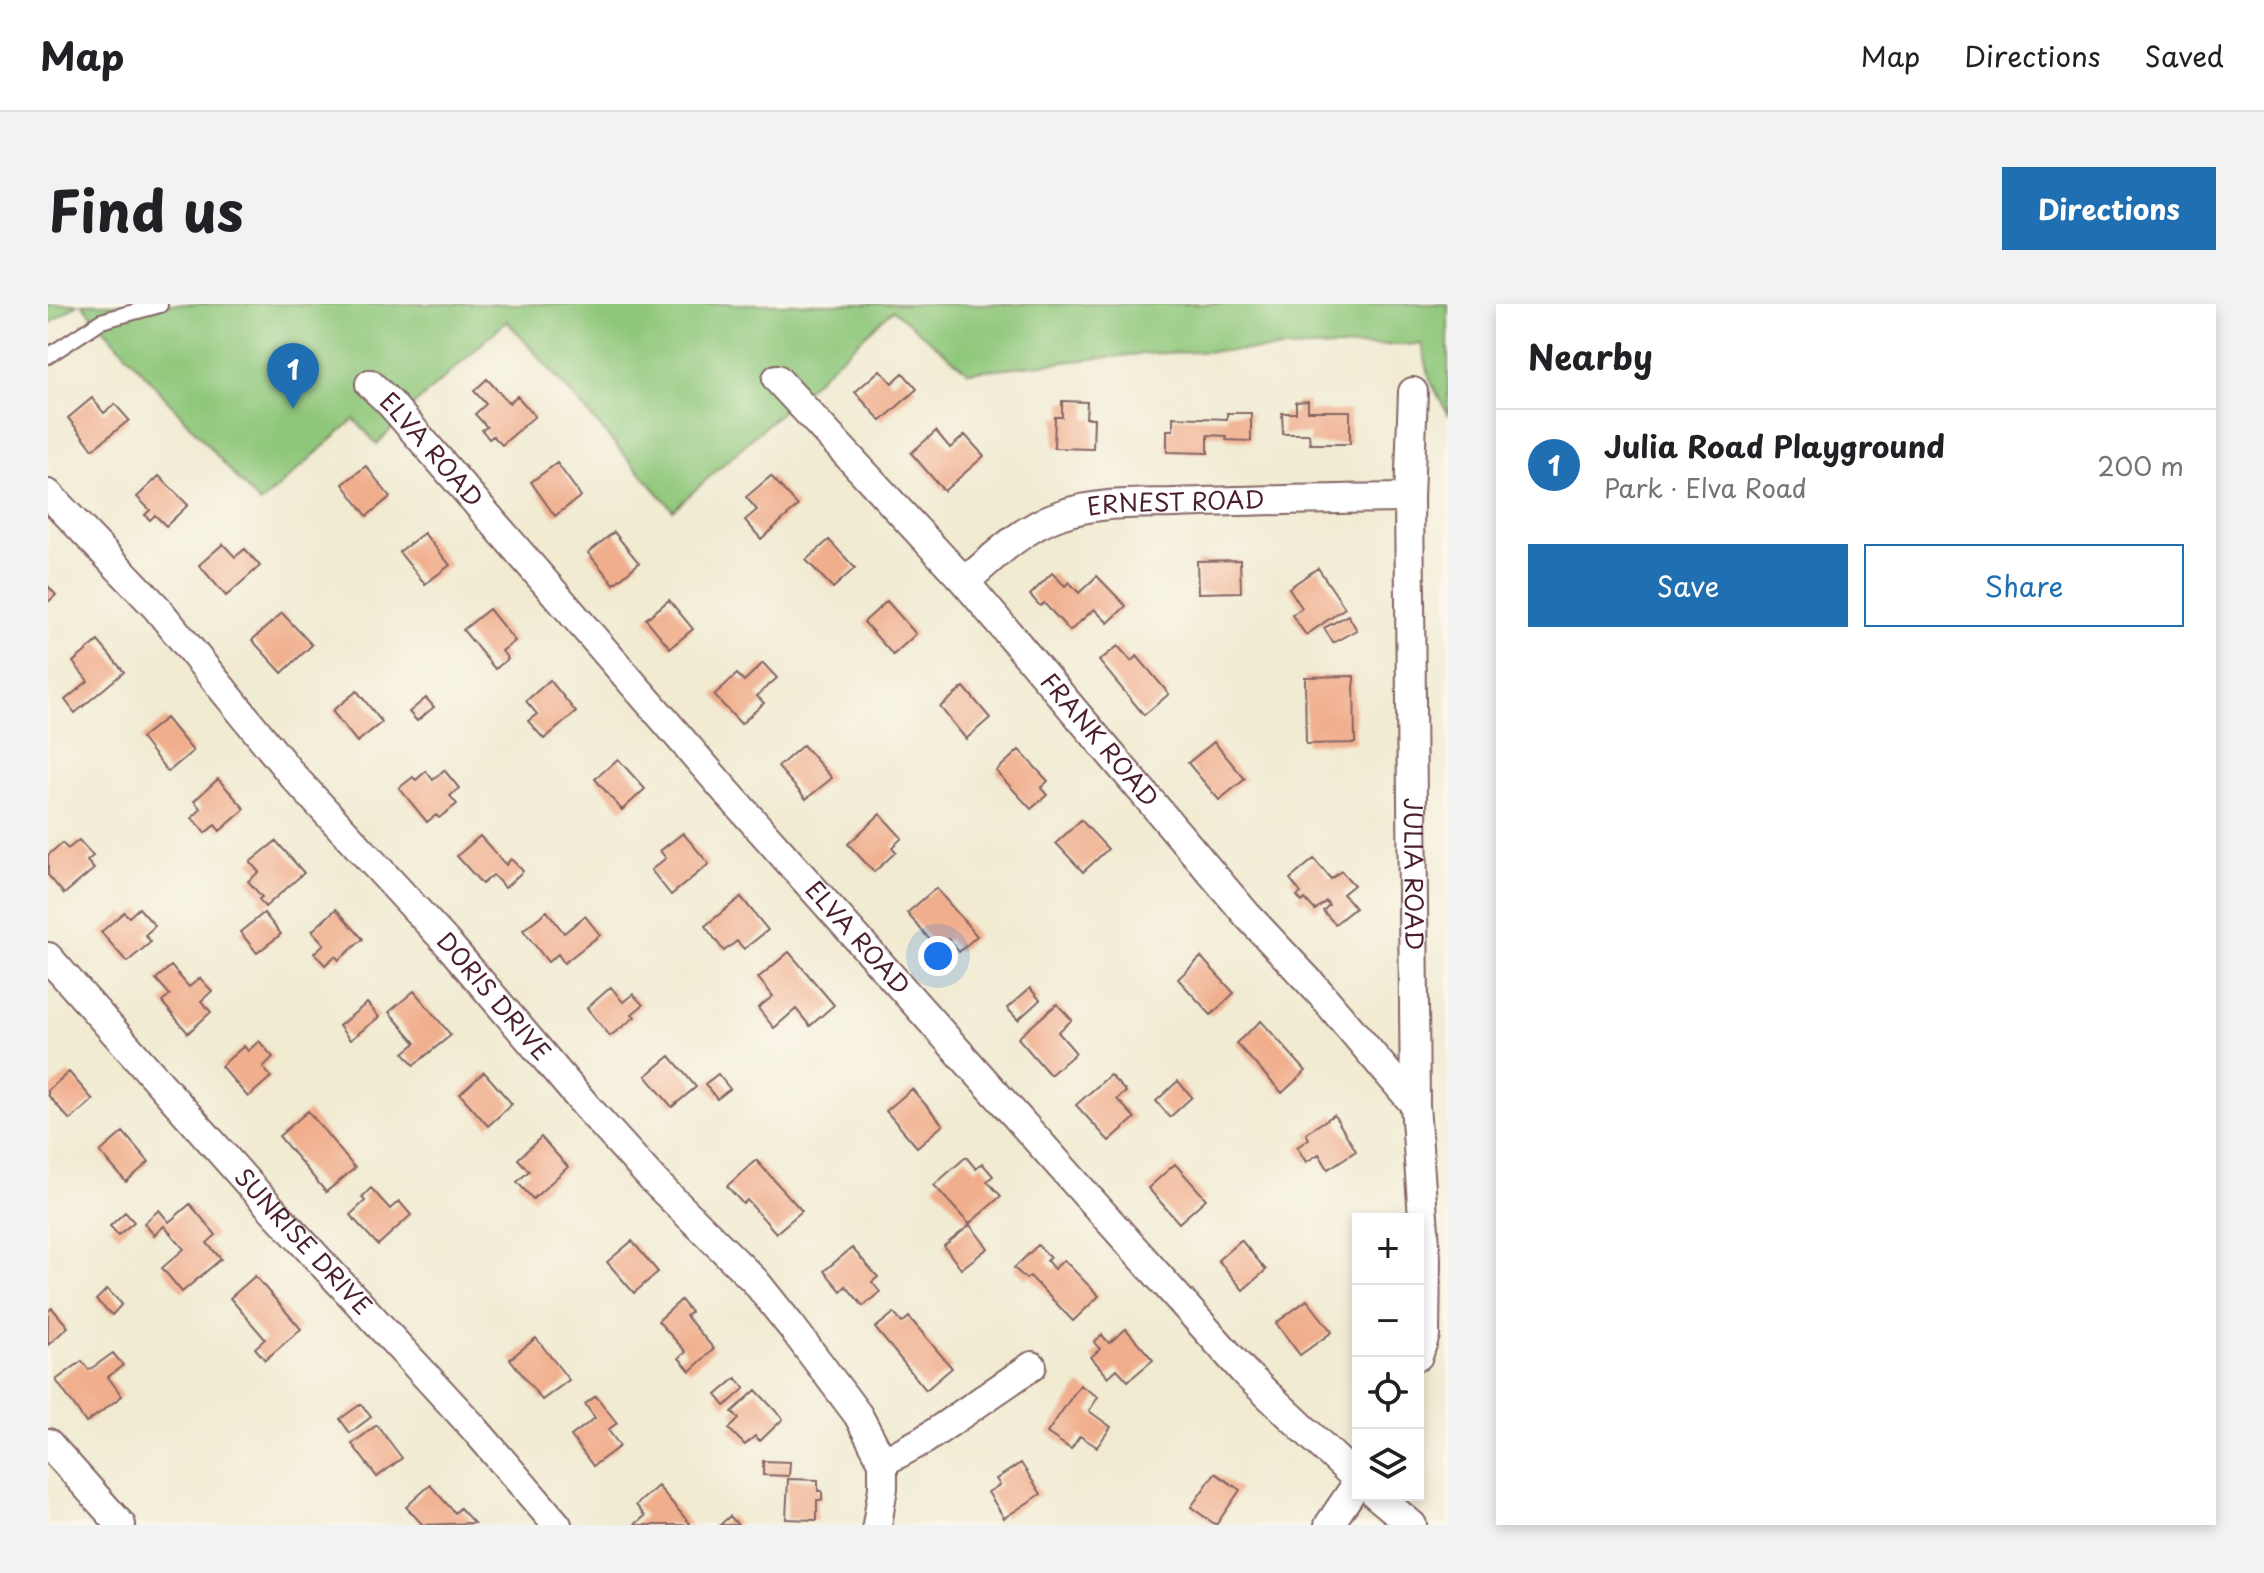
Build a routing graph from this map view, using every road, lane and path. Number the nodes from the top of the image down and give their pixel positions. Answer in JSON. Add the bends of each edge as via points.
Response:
{"nodes":[{"id":1,"x":160,"y":305,"type":"edge"},
{"id":2,"x":48,"y":356,"type":"edge"},
{"id":3,"x":777,"y":379,"type":"dead end"},
{"id":4,"x":370,"y":384,"type":"dead end"},
{"id":5,"x":1413,"y":392,"type":"dead end"},
{"id":6,"x":48,"y":494,"type":"edge"},
{"id":7,"x":1409,"y":498,"type":"junction"},
{"id":8,"x":965,"y":582,"type":"junction"},
{"id":9,"x":48,"y":957,"type":"edge"},
{"id":10,"x":1415,"y":1105,"type":"junction"},
{"id":11,"x":1424,"y":1338,"type":"edge"},
{"id":12,"x":1032,"y":1366,"type":"dead end"},
{"id":13,"x":52,"y":1455,"type":"edge"},
{"id":14,"x":883,"y":1462,"type":"junction"},
{"id":15,"x":1352,"y":1475,"type":"edge"},
{"id":16,"x":1352,"y":1490,"type":"edge"},
{"id":17,"x":1383,"y":1501,"type":"edge"},
{"id":18,"x":121,"y":1525,"type":"edge"},
{"id":19,"x":557,"y":1525,"type":"edge"},
{"id":20,"x":877,"y":1525,"type":"edge"},
{"id":21,"x":1329,"y":1525,"type":"edge"},
{"id":22,"x":1412,"y":1525,"type":"edge"}],
"edges":[{"from":1,"to":2,"type":"lane","via":[[101,321]]},
{"from":3,"to":8,"type":"street","name":"FRANK ROAD"},
{"from":4,"to":15,"type":"street","name":"ELVA ROAD","via":[[1246,1374]]},
{"from":5,"to":7,"type":"street","name":"JULIA ROAD"},
{"from":6,"to":14,"type":"street","name":"DORIS DRIVE","via":[[156,607],[293,776],[449,945],[587,1107],[755,1281],[858,1415]]},
{"from":7,"to":8,"type":"street","name":"ERNEST ROAD","via":[[1095,506],[1034,527]]},
{"from":7,"to":10,"type":"street","name":"JULIA ROAD"},
{"from":8,"to":10,"type":"street","name":"FRANK ROAD"},
{"from":9,"to":19,"type":"street","name":"SUNRISE DRIVE"},
{"from":10,"to":11,"type":"street","name":"JULIA ROAD","via":[[1426,1259]]},
{"from":12,"to":14,"type":"street"},
{"from":13,"to":18,"type":"street"},
{"from":14,"to":20,"type":"street"},
{"from":16,"to":21,"type":"street"},
{"from":17,"to":22,"type":"street"}]}
